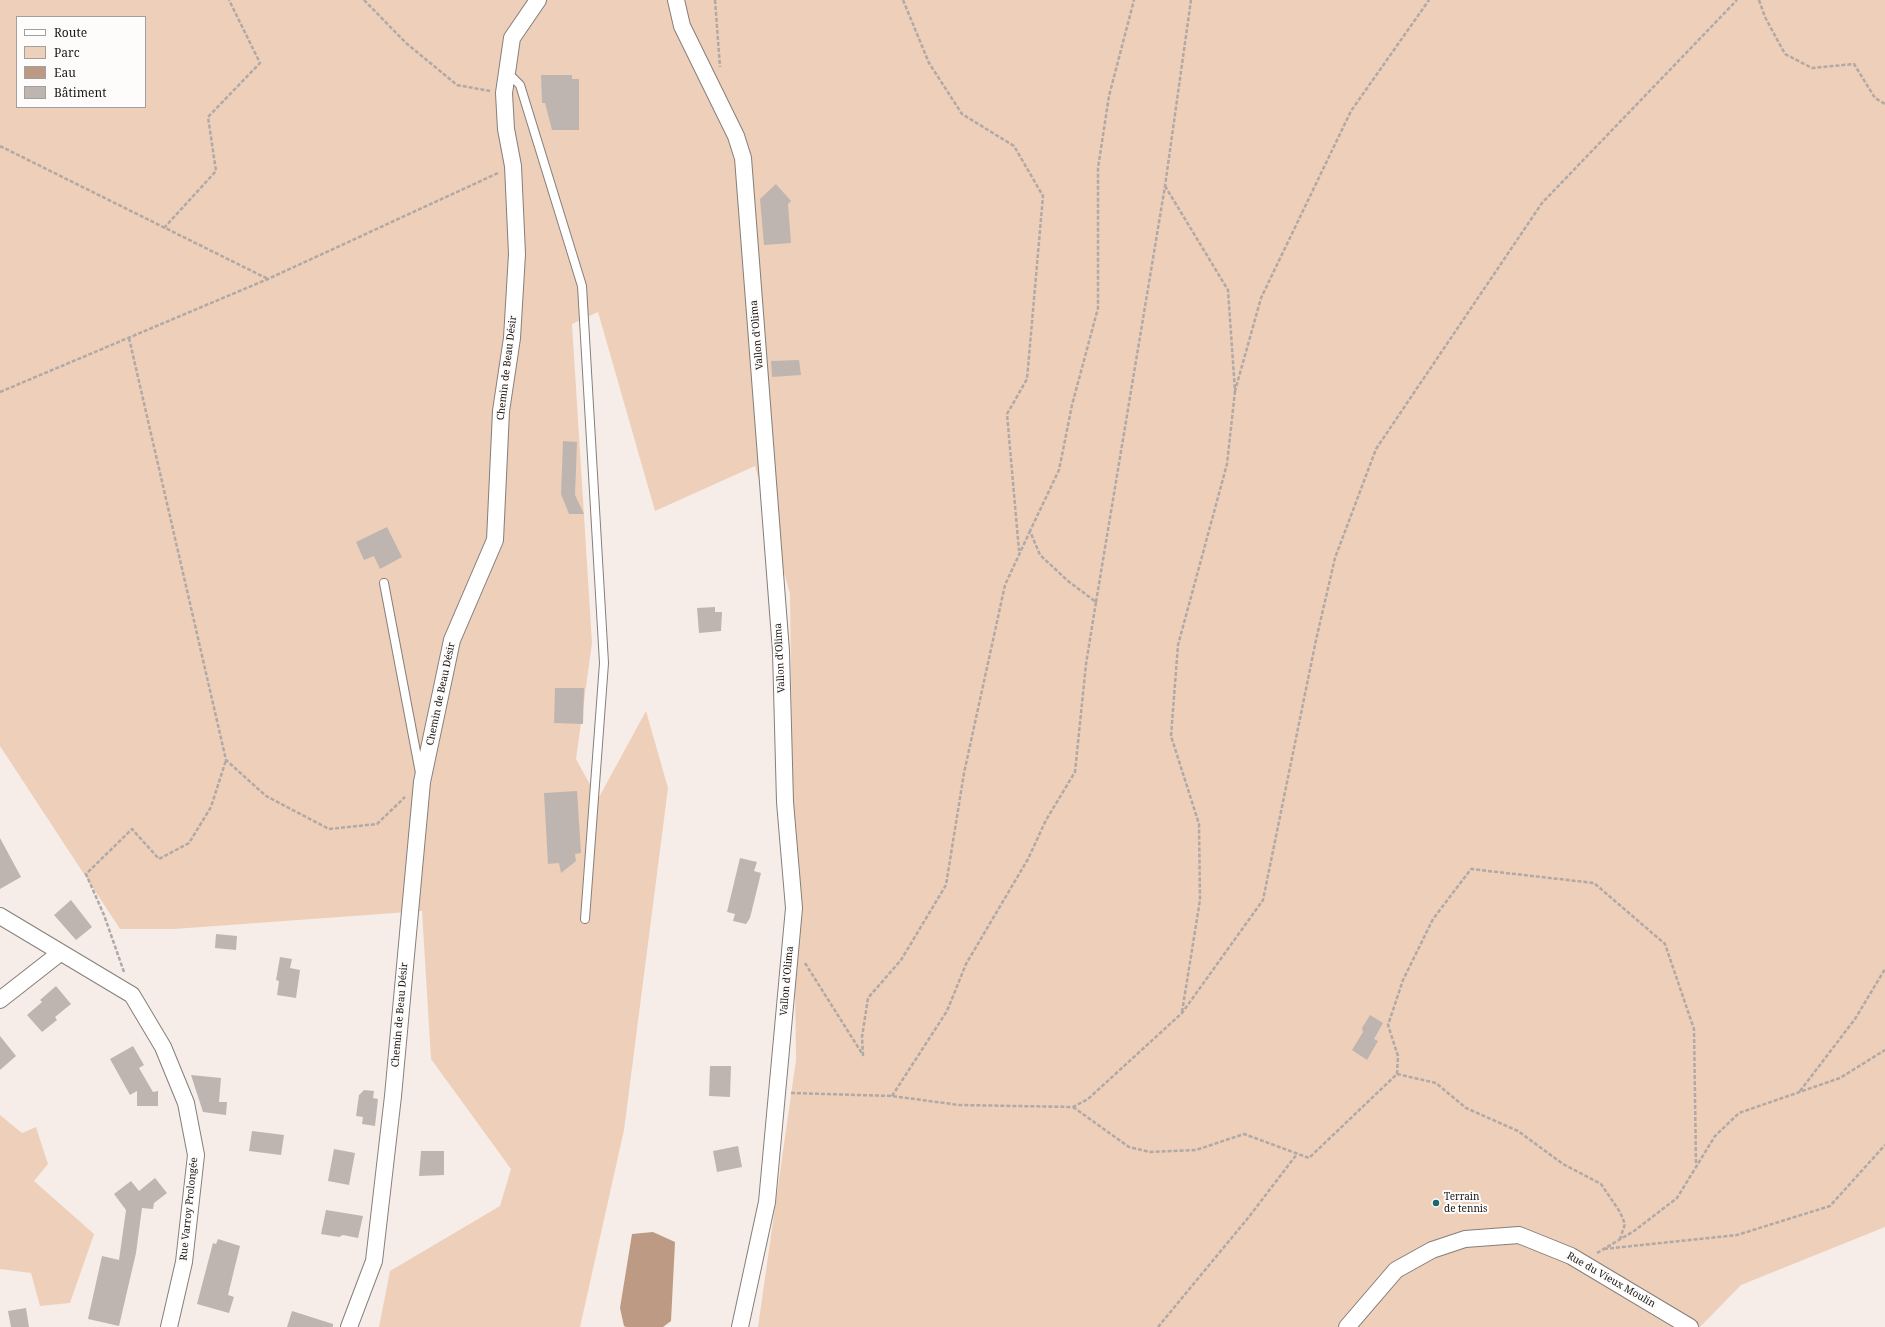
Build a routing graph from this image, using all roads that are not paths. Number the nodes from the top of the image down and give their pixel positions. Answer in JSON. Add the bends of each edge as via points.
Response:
{"nodes":[{"id":1,"x":538,"y":0,"type":"edge"},
{"id":2,"x":676,"y":0,"type":"edge"},
{"id":3,"x":507,"y":72,"type":"junction"},
{"id":4,"x":384,"y":583,"type":"dead end"},
{"id":5,"x":422,"y":782,"type":"junction"},
{"id":6,"x":0,"y":916,"type":"edge"},
{"id":7,"x":585,"y":918,"type":"dead end"},
{"id":8,"x":60,"y":953,"type":"junction"},
{"id":9,"x":0,"y":1000,"type":"edge"},
{"id":10,"x":169,"y":1327,"type":"edge"},
{"id":11,"x":350,"y":1327,"type":"edge"},
{"id":12,"x":740,"y":1327,"type":"edge"},
{"id":13,"x":1347,"y":1327,"type":"edge"},
{"id":14,"x":1690,"y":1327,"type":"edge"}],
"edges":[{"from":1,"to":3,"type":"street","name":"Chemin de Beau Désir","via":[[512,38]]},
{"from":2,"to":12,"type":"street","name":"Vallon d'Olima","via":[[682,26],[736,136],[744,158],[781,651],[785,802],[794,908],[767,1202]]},
{"from":3,"to":5,"type":"street","name":"Chemin de Beau Désir","via":[[504,93],[506,130],[513,166],[517,254],[512,338],[501,411],[495,540],[452,640]]},
{"from":3,"to":7,"type":"lane","via":[[520,85],[582,286],[604,664]]},
{"from":4,"to":5,"type":"lane"},
{"from":5,"to":11,"type":"street","name":"Chemin de Beau Désir","via":[[393,1096],[374,1261]]},
{"from":6,"to":8,"type":"street","name":"Rue Varroy Prolongée"},
{"from":8,"to":9,"type":"street"},
{"from":8,"to":10,"type":"street","name":"Rue Varroy Prolongée","via":[[132,995],[164,1047],[186,1103],[196,1155],[184,1262]]},
{"from":13,"to":14,"type":"street","name":"Rue du Vieux Moulin","via":[[1396,1270],[1432,1250],[1465,1239],[1519,1235],[1572,1256]]}]}
